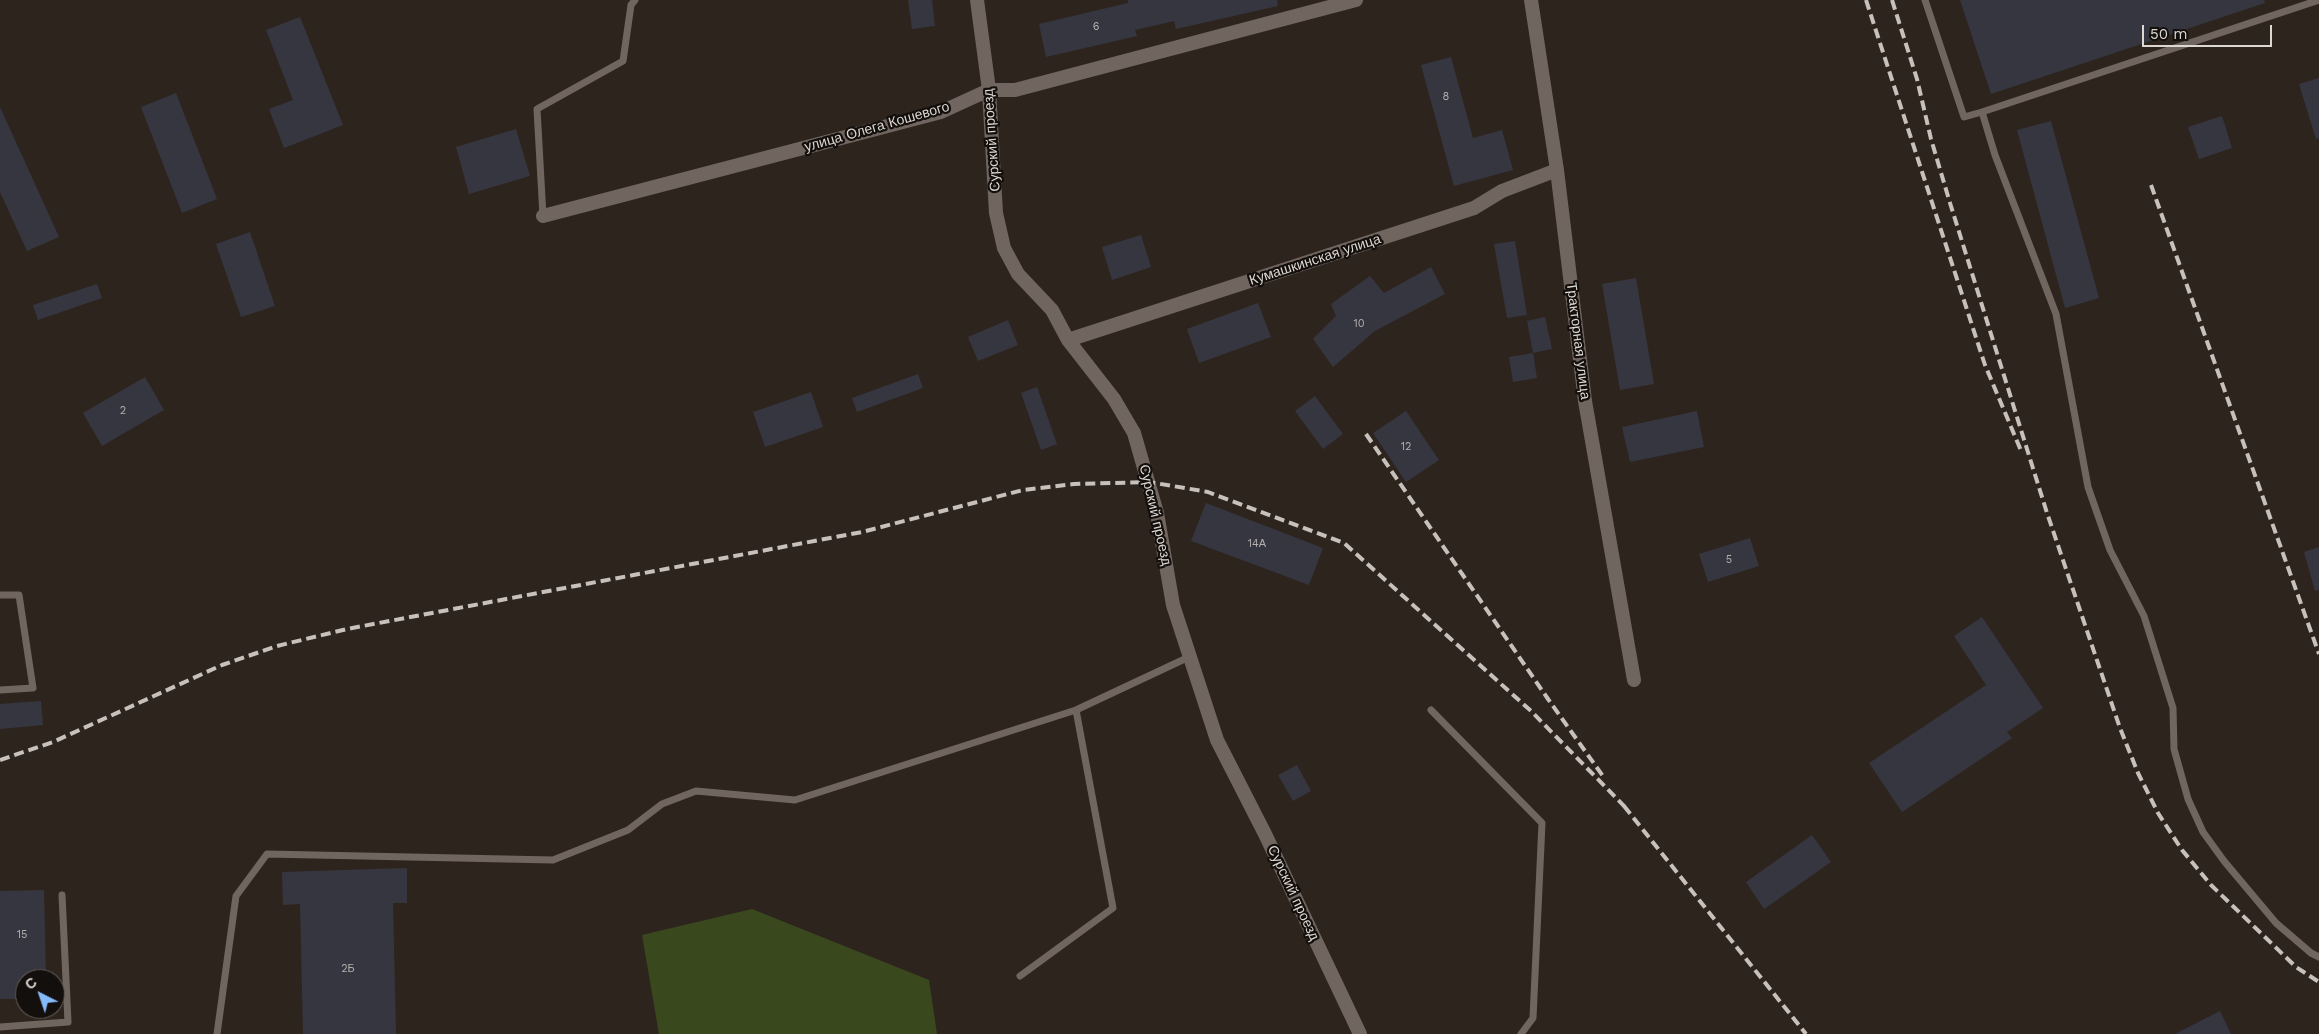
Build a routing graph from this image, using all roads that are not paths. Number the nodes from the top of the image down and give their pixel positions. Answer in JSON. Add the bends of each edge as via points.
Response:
{"nodes":[{"id":1,"x":635,"y":0,"type":"edge"},
{"id":2,"x":978,"y":0,"type":"edge"},
{"id":3,"x":1356,"y":0,"type":"edge"},
{"id":4,"x":1531,"y":0,"type":"edge"},
{"id":5,"x":1925,"y":0,"type":"edge"},
{"id":6,"x":2319,"y":0,"type":"edge"},
{"id":7,"x":989,"y":90,"type":"junction"},
{"id":8,"x":1982,"y":112,"type":"junction"},
{"id":9,"x":1556,"y":170,"type":"junction"},
{"id":10,"x":543,"y":216,"type":"joint"},
{"id":11,"x":1068,"y":340,"type":"junction"},
{"id":12,"x":0,"y":595,"type":"edge"},
{"id":13,"x":1189,"y":657,"type":"junction"},
{"id":14,"x":1634,"y":680,"type":"dead end"},
{"id":15,"x":0,"y":690,"type":"edge"},
{"id":16,"x":1076,"y":710,"type":"junction"},
{"id":17,"x":1431,"y":710,"type":"dead end"},
{"id":18,"x":62,"y":895,"type":"dead end"},
{"id":19,"x":2319,"y":957,"type":"edge"},
{"id":20,"x":1020,"y":976,"type":"dead end"},
{"id":21,"x":0,"y":1027,"type":"edge"},
{"id":22,"x":217,"y":1034,"type":"edge"},
{"id":23,"x":1360,"y":1034,"type":"edge"},
{"id":24,"x":1521,"y":1034,"type":"edge"}],
"edges":[{"from":1,"to":10,"type":"lane","via":[[631,5],[623,61],[537,109]]},
{"from":2,"to":7,"type":"street","name":"Сурский проезд"},
{"from":3,"to":7,"type":"street","name":"улица Олега Кошевого","via":[[1015,90]]},
{"from":4,"to":9,"type":"street","name":"Тракторная улица"},
{"from":5,"to":8,"type":"lane","via":[[1964,117]]},
{"from":6,"to":8,"type":"lane"},
{"from":7,"to":10,"type":"street","name":"улица Олега Кошевого","via":[[941,112]]},
{"from":7,"to":11,"type":"street","name":"Сурский проезд","via":[[996,213],[1004,248],[1018,274],[1052,310]]},
{"from":8,"to":19,"type":"lane","via":[[1994,155],[2056,314],[2088,487],[2110,550],[2144,616],[2173,708],[2174,749],[2188,800],[2204,832],[2230,868],[2276,923]]},
{"from":9,"to":11,"type":"street","name":"Кумашкинская улица","via":[[1502,191],[1474,208]]},
{"from":9,"to":14,"type":"street","name":"Тракторная улица","via":[[1585,401]]},
{"from":11,"to":13,"type":"street","name":"Сурский проезд","via":[[1114,399],[1134,433],[1157,513],[1174,605]]},
{"from":12,"to":15,"type":"lane","via":[[19,595],[33,688]]},
{"from":13,"to":16,"type":"lane"},
{"from":13,"to":23,"type":"street","name":"Сурский проезд","via":[[1217,740]]},
{"from":16,"to":20,"type":"lane","via":[[1112,908]]},
{"from":16,"to":22,"type":"lane","via":[[795,800],[696,791],[662,804],[628,830],[553,860],[267,854],[236,896]]},
{"from":17,"to":24,"type":"lane","via":[[1542,824],[1533,1018]]},
{"from":18,"to":21,"type":"lane","via":[[68,1022]]}]}
